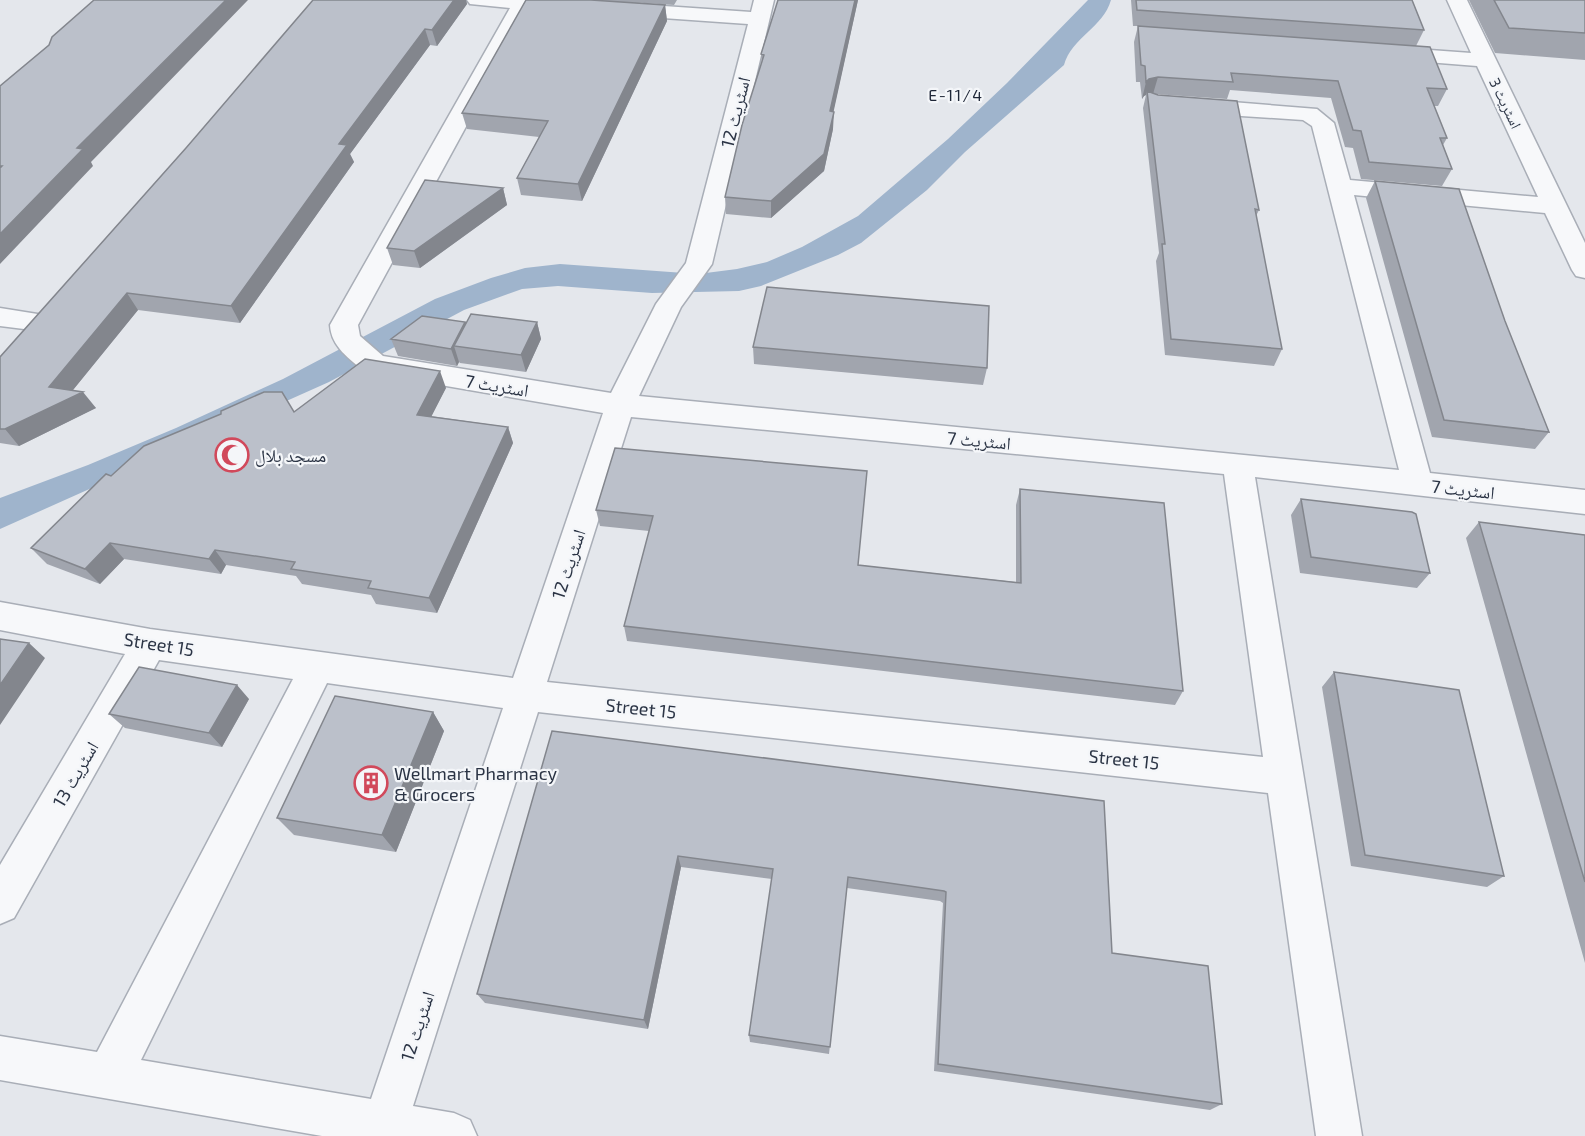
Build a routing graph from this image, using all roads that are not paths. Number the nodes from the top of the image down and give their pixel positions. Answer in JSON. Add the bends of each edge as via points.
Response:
{"nodes":[{"id":1,"x":477,"y":0,"type":"edge"},
{"id":2,"x":1457,"y":0,"type":"edge"},
{"id":3,"x":523,"y":3,"type":"junction"},
{"id":4,"x":557,"y":5,"type":"edge"},
{"id":5,"x":603,"y":8,"type":"edge"},
{"id":6,"x":761,"y":9,"type":"edge"},
{"id":7,"x":1369,"y":51,"type":"edge"},
{"id":8,"x":1486,"y":60,"type":"junction"},
{"id":9,"x":1175,"y":105,"type":"edge"},
{"id":10,"x":1338,"y":186,"type":"junction"},
{"id":11,"x":1555,"y":206,"type":"junction"},
{"id":12,"x":1585,"y":270,"type":"edge"},
{"id":13,"x":0,"y":317,"type":"edge"},
{"id":14,"x":20,"y":345,"type":"edge"},
{"id":15,"x":620,"y":405,"type":"junction"},
{"id":16,"x":1238,"y":464,"type":"junction"},
{"id":17,"x":1418,"y":485,"type":"junction"},
{"id":18,"x":1585,"y":502,"type":"edge"},
{"id":19,"x":0,"y":616,"type":"edge"},
{"id":20,"x":150,"y":644,"type":"junction"},
{"id":21,"x":318,"y":666,"type":"junction"},
{"id":22,"x":525,"y":695,"type":"junction"},
{"id":23,"x":1284,"y":777,"type":"junction"},
{"id":24,"x":0,"y":903,"type":"edge"},
{"id":25,"x":0,"y":1058,"type":"edge"},
{"id":26,"x":108,"y":1078,"type":"junction"},
{"id":27,"x":383,"y":1131,"type":"edge"},
{"id":28,"x":454,"y":1136,"type":"edge"},
{"id":29,"x":1339,"y":1136,"type":"edge"}],
"edges":[{"from":1,"to":3,"type":"street"},
{"from":2,"to":8,"type":"street","name":"اسٹریٹ 3"},
{"from":3,"to":4,"type":"street"},
{"from":3,"to":15,"type":"street","name":"اسٹریٹ 7","via":[[344,325],[345,335],[375,365]]},
{"from":5,"to":6,"type":"street"},
{"from":6,"to":15,"type":"street","name":"اسٹریٹ 12","via":[[699,264],[669,304]]},
{"from":7,"to":8,"type":"street"},
{"from":8,"to":11,"type":"street","name":"اسٹریٹ 3"},
{"from":9,"to":10,"type":"street","via":[[1309,114],[1323,123]]},
{"from":10,"to":11,"type":"street"},
{"from":10,"to":17,"type":"street"},
{"from":11,"to":12,"type":"street","name":"اسٹریٹ 3"},
{"from":13,"to":14,"type":"street","via":[[48,313]]},
{"from":15,"to":16,"type":"street","name":"اسٹریٹ 7"},
{"from":15,"to":22,"type":"street","name":"اسٹریٹ 12"},
{"from":16,"to":17,"type":"street","name":"اسٹریٹ 7"},
{"from":16,"to":23,"type":"street"},
{"from":17,"to":18,"type":"street","name":"اسٹریٹ 7"},
{"from":19,"to":20,"type":"street","name":"Street 15"},
{"from":20,"to":21,"type":"street","name":"Street 15"},
{"from":20,"to":24,"type":"street","name":"اسٹریٹ 13"},
{"from":21,"to":22,"type":"street","name":"Street 15"},
{"from":21,"to":26,"type":"street"},
{"from":22,"to":23,"type":"street","name":"Street 15"},
{"from":22,"to":27,"type":"street","name":"اسٹریٹ 12"},
{"from":23,"to":29,"type":"street"},
{"from":25,"to":26,"type":"street"},
{"from":26,"to":27,"type":"street"},
{"from":27,"to":28,"type":"street"}]}
